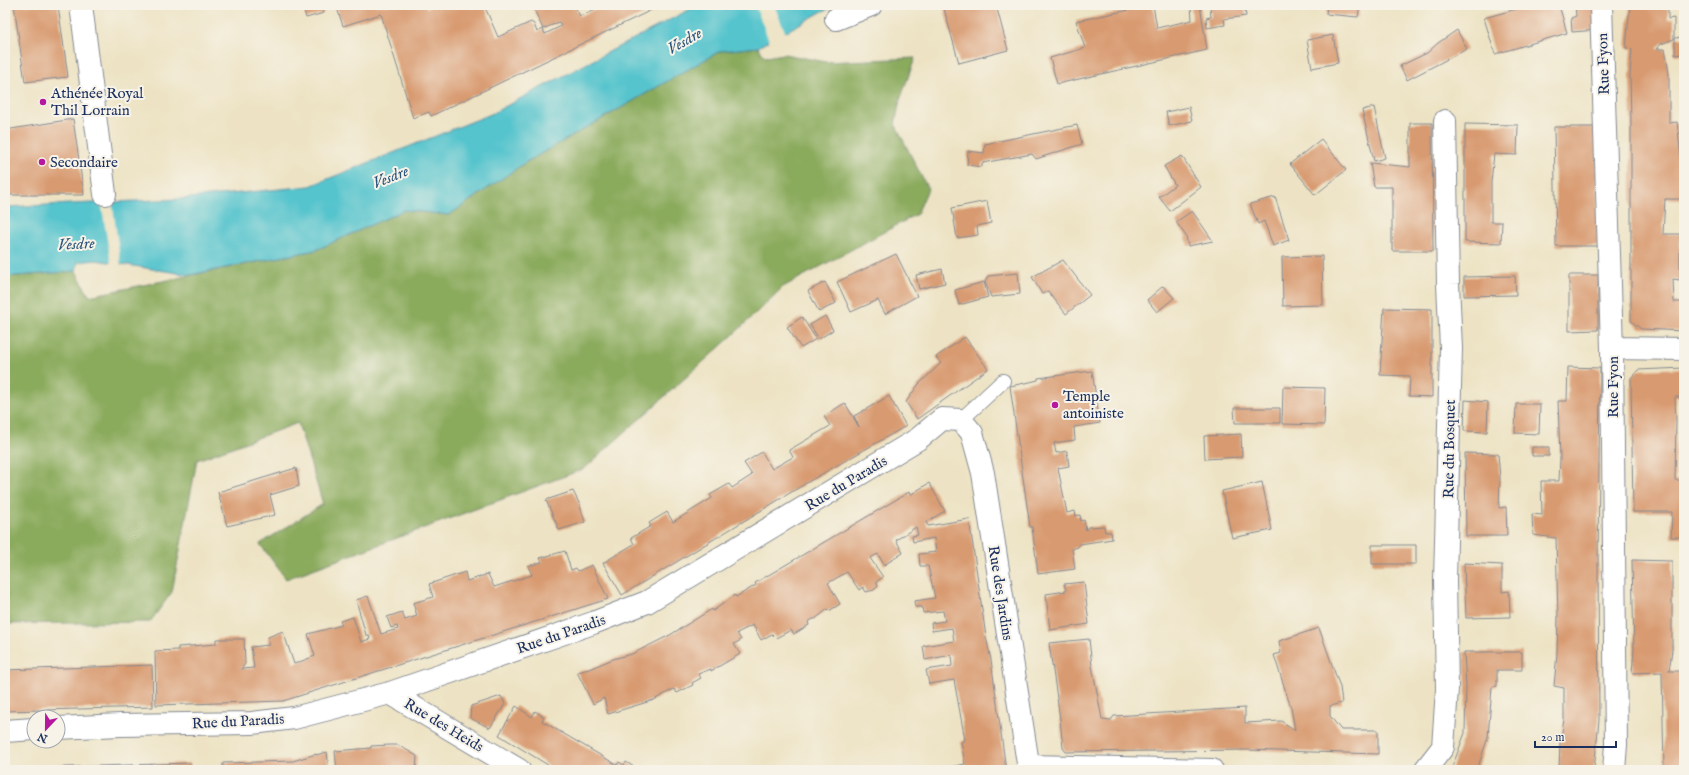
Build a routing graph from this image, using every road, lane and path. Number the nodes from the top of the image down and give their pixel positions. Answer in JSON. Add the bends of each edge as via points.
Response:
{"nodes":[{"id":1,"x":81,"y":5,"type":"edge"},
{"id":2,"x":871,"y":5,"type":"edge"},
{"id":3,"x":1601,"y":5,"type":"edge"},
{"id":4,"x":836,"y":19,"type":"dead end"},
{"id":5,"x":1445,"y":121,"type":"dead end"},
{"id":6,"x":105,"y":194,"type":"dead end"},
{"id":7,"x":1612,"y":348,"type":"junction"},
{"id":8,"x":1684,"y":349,"type":"edge"},
{"id":9,"x":1003,"y":381,"type":"dead end"},
{"id":10,"x":961,"y":420,"type":"junction"},
{"id":11,"x":390,"y":693,"type":"junction"},
{"id":12,"x":66,"y":728,"type":"edge"},
{"id":13,"x":26,"y":730,"type":"edge"},
{"id":14,"x":5,"y":731,"type":"edge"},
{"id":15,"x":1029,"y":768,"type":"edge"},
{"id":16,"x":519,"y":770,"type":"edge"},
{"id":17,"x":1212,"y":770,"type":"edge"},
{"id":18,"x":1425,"y":770,"type":"edge"},
{"id":19,"x":1614,"y":770,"type":"edge"}],
"edges":[{"from":1,"to":6,"type":"street"},
{"from":2,"to":4,"type":"street"},
{"from":3,"to":7,"type":"street","name":"Rue Fyon"},
{"from":5,"to":18,"type":"street","name":"Rue du Bosquet","via":[[1451,348],[1445,580],[1446,689],[1443,747]]},
{"from":7,"to":8,"type":"street"},
{"from":7,"to":19,"type":"street","name":"Rue Fyon","via":[[1616,738]]},
{"from":9,"to":10,"type":"lane"},
{"from":10,"to":11,"type":"street","name":"Rue du Paradis","via":[[942,419],[918,439],[647,602],[594,623]]},
{"from":10,"to":15,"type":"street","name":"Rue des Jardins","via":[[972,433],[983,473]]},
{"from":11,"to":12,"type":"street","name":"Rue du Paradis","via":[[294,718],[252,723]]},
{"from":11,"to":16,"type":"street","name":"Rue des Heids"},
{"from":13,"to":14,"type":"street"},
{"from":15,"to":17,"type":"street"}]}
